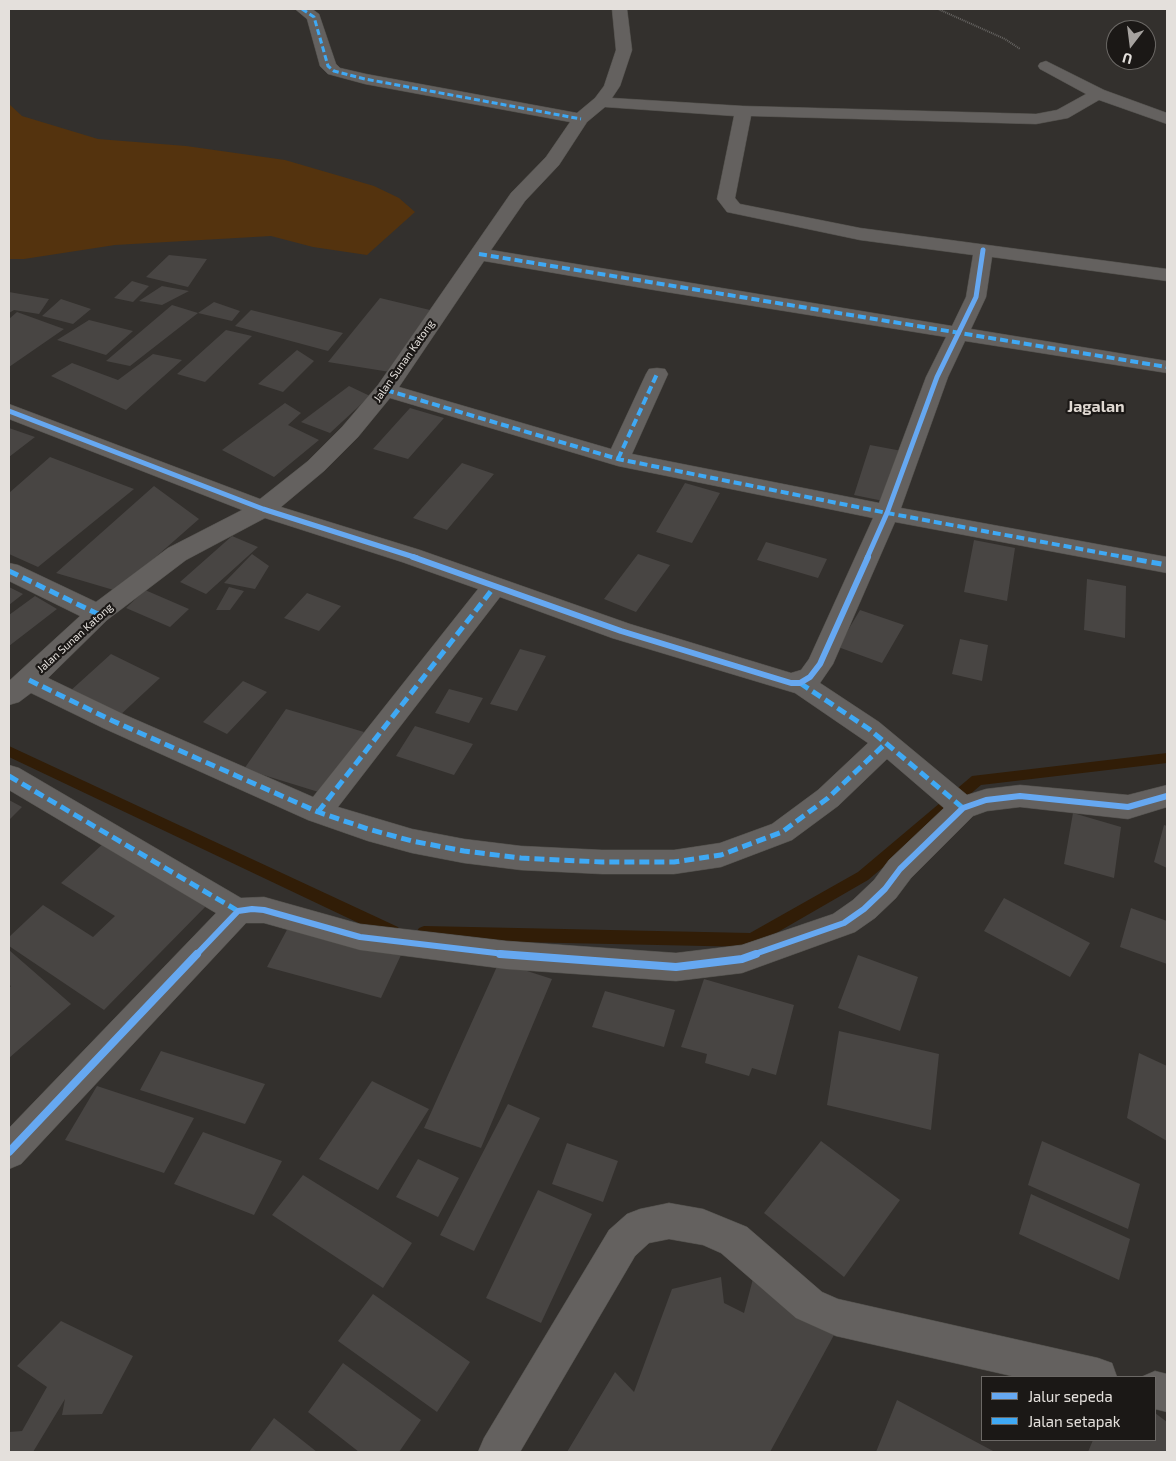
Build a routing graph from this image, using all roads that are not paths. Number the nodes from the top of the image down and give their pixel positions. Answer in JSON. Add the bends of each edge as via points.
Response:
{"nodes":[{"id":1,"x":302,"y":9,"type":"edge"},
{"id":2,"x":620,"y":9,"type":"edge"},
{"id":3,"x":1046,"y":66,"type":"road end"},
{"id":4,"x":1098,"y":94,"type":"junction"},
{"id":5,"x":601,"y":102,"type":"junction"},
{"id":6,"x":743,"y":111,"type":"junction"},
{"id":7,"x":1167,"y":118,"type":"edge"},
{"id":8,"x":581,"y":119,"type":"junction"},
{"id":9,"x":983,"y":250,"type":"junction"},
{"id":10,"x":479,"y":254,"type":"junction"},
{"id":11,"x":1167,"y":275,"type":"edge"},
{"id":12,"x":960,"y":332,"type":"junction"},
{"id":13,"x":1167,"y":367,"type":"edge"},
{"id":14,"x":657,"y":374,"type":"dead end"},
{"id":15,"x":386,"y":390,"type":"junction"},
{"id":16,"x":9,"y":411,"type":"edge"},
{"id":17,"x":618,"y":459,"type":"junction"},
{"id":18,"x":264,"y":509,"type":"junction"},
{"id":19,"x":887,"y":513,"type":"junction"},
{"id":20,"x":1167,"y":565,"type":"edge"},
{"id":21,"x":9,"y":571,"type":"edge"},
{"id":22,"x":495,"y":586,"type":"junction"},
{"id":23,"x":98,"y":614,"type":"junction"},
{"id":24,"x":800,"y":682,"type":"junction"},
{"id":25,"x":17,"y":688,"type":"edge"},
{"id":26,"x":896,"y":751,"type":"junction"},
{"id":27,"x":9,"y":776,"type":"edge"},
{"id":28,"x":1167,"y":796,"type":"edge"},
{"id":29,"x":958,"y":804,"type":"junction"},
{"id":30,"x":318,"y":812,"type":"junction"},
{"id":31,"x":238,"y":911,"type":"junction"},
{"id":32,"x":9,"y":1152,"type":"edge"},
{"id":33,"x":1094,"y":1376,"type":"edge"},
{"id":34,"x":498,"y":1452,"type":"edge"}],
"edges":[{"from":1,"to":8,"type":"street","via":[[314,17],[328,66],[334,71]]},
{"from":2,"to":5,"type":"street","name":"Jalan Sunan Katong","via":[[624,50],[612,86]]},
{"from":3,"to":4,"type":"street"},
{"from":4,"to":6,"type":"street","via":[[1062,114],[1036,119]]},
{"from":4,"to":7,"type":"street"},
{"from":5,"to":6,"type":"street"},
{"from":5,"to":8,"type":"street","name":"Jalan Sunan Katong"},
{"from":6,"to":9,"type":"street","via":[[726,199],[734,208],[860,234]]},
{"from":8,"to":10,"type":"street","name":"Jalan Sunan Katong","via":[[553,162],[518,197]]},
{"from":9,"to":11,"type":"street"},
{"from":9,"to":12,"type":"street","via":[[976,297]]},
{"from":10,"to":12,"type":"street"},
{"from":10,"to":15,"type":"street","name":"Jalan Sunan Katong"},
{"from":12,"to":13,"type":"street"},
{"from":12,"to":19,"type":"street","via":[[937,378]]},
{"from":14,"to":17,"type":"street"},
{"from":15,"to":17,"type":"street"},
{"from":15,"to":18,"type":"street","name":"Jalan Sunan Katong","via":[[316,466]]},
{"from":16,"to":18,"type":"street"},
{"from":17,"to":19,"type":"street"},
{"from":18,"to":22,"type":"street"},
{"from":18,"to":23,"type":"street","name":"Jalan Sunan Katong","via":[[177,554]]},
{"from":19,"to":20,"type":"street"},
{"from":19,"to":24,"type":"street","via":[[820,664],[810,677]]},
{"from":21,"to":23,"type":"street"},
{"from":22,"to":24,"type":"street","via":[[621,631],[791,683]]},
{"from":22,"to":30,"type":"street"},
{"from":23,"to":25,"type":"street","name":"Jalan Sunan Katong"},
{"from":24,"to":26,"type":"street"},
{"from":25,"to":30,"type":"street","via":[[113,720]]},
{"from":26,"to":29,"type":"street"},
{"from":26,"to":30,"type":"street","via":[[782,832],[722,855],[674,862],[521,858],[464,851],[368,829]]},
{"from":27,"to":31,"type":"street"},
{"from":28,"to":29,"type":"street","via":[[1128,807],[1020,796]]},
{"from":29,"to":31,"type":"street","via":[[864,909],[844,923],[742,960],[676,967],[506,955],[360,937],[264,910]]},
{"from":31,"to":32,"type":"street"},
{"from":33,"to":34,"type":"street","via":[[836,1316],[810,1305],[734,1240],[703,1228],[670,1221],[640,1227],[622,1243]]}]}
